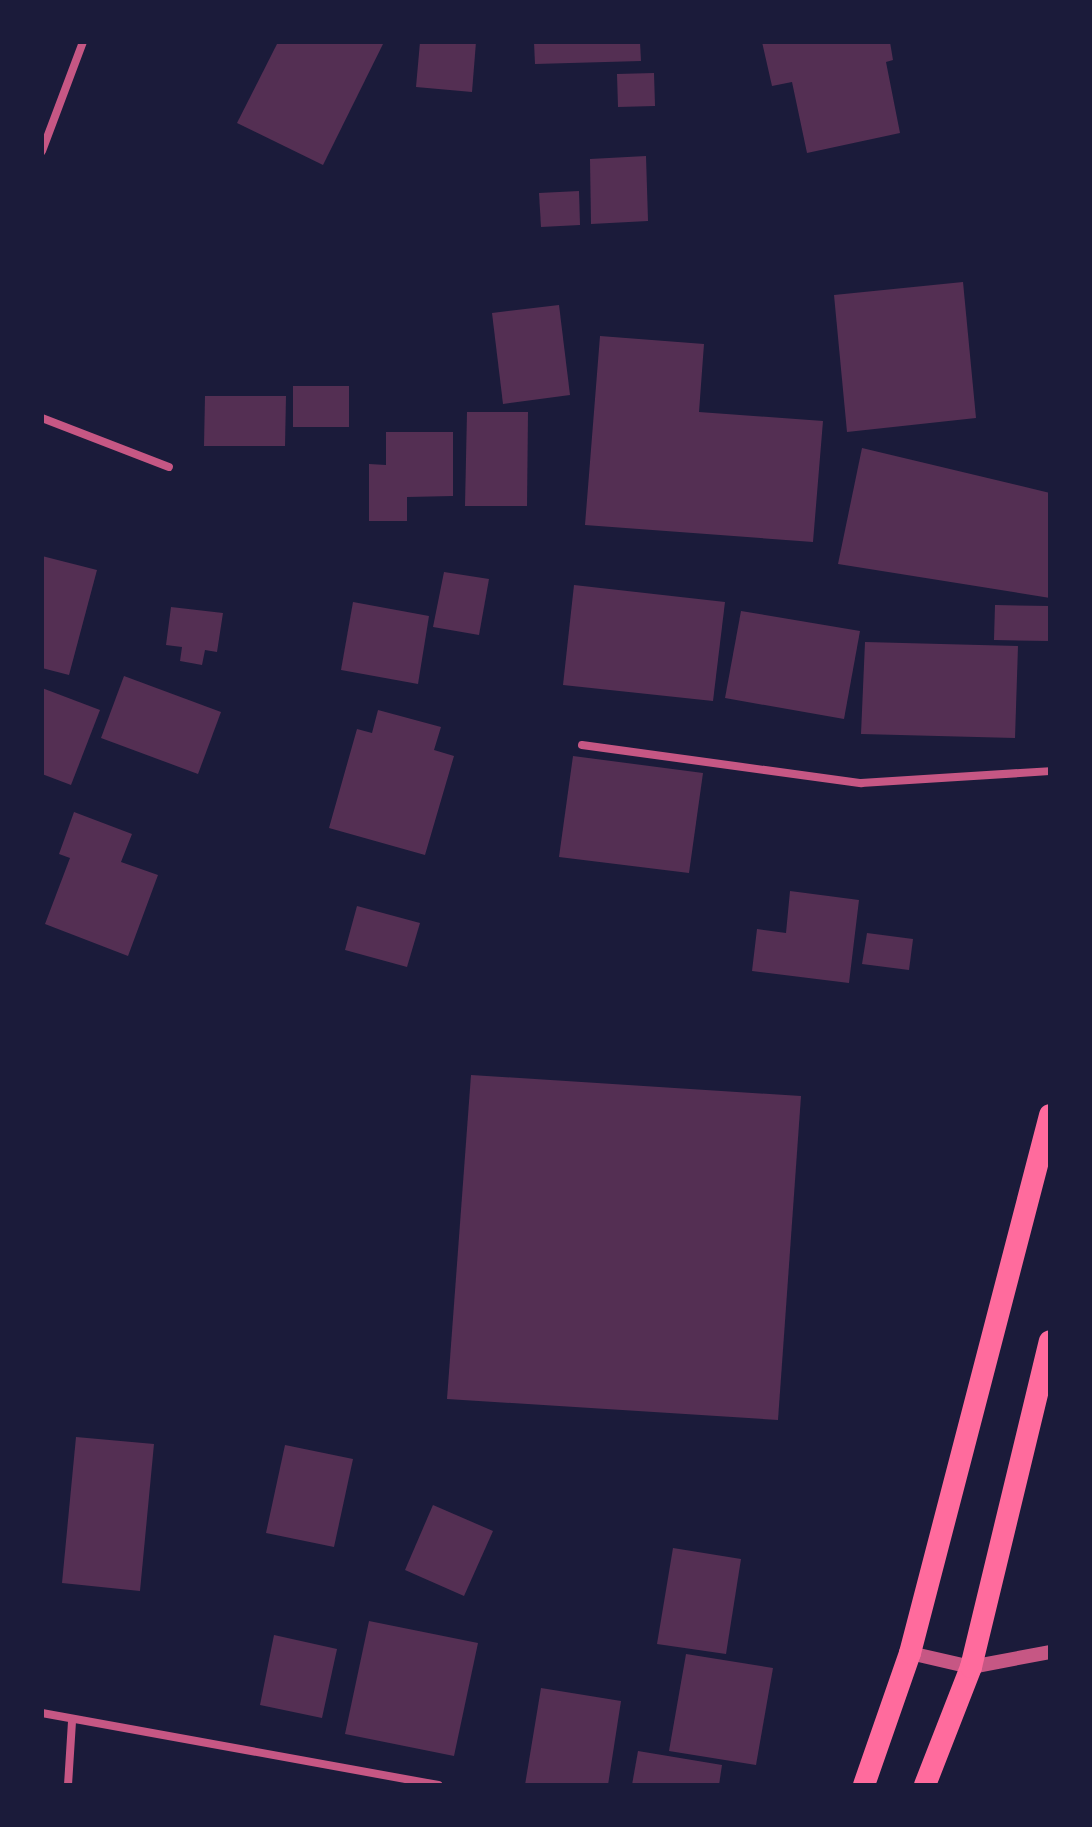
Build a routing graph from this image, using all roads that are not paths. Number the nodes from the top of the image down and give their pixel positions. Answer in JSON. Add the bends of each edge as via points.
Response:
{"nodes":[{"id":1,"x":83,"y":42,"type":"edge"},
{"id":2,"x":42,"y":151,"type":"edge"},
{"id":3,"x":42,"y":418,"type":"edge"},
{"id":4,"x":169,"y":467,"type":"dead end"},
{"id":5,"x":582,"y":745,"type":"dead end"},
{"id":6,"x":1050,"y":771,"type":"edge"},
{"id":7,"x":1050,"y":1115,"type":"edge"},
{"id":8,"x":1050,"y":1341,"type":"edge"},
{"id":9,"x":1050,"y":1652,"type":"edge"},
{"id":10,"x":910,"y":1653,"type":"junction"},
{"id":11,"x":971,"y":1667,"type":"junction"},
{"id":12,"x":42,"y":1713,"type":"edge"},
{"id":13,"x":72,"y":1721,"type":"junction"},
{"id":14,"x":68,"y":1785,"type":"edge"},
{"id":15,"x":439,"y":1785,"type":"edge"},
{"id":16,"x":864,"y":1785,"type":"edge"},
{"id":17,"x":925,"y":1785,"type":"edge"}],
"edges":[{"from":1,"to":2,"type":"street"},
{"from":3,"to":4,"type":"street"},
{"from":5,"to":6,"type":"street","via":[[861,783]]},
{"from":7,"to":10,"type":"highway"},
{"from":8,"to":11,"type":"highway"},
{"from":9,"to":11,"type":"street"},
{"from":10,"to":11,"type":"street"},
{"from":10,"to":16,"type":"highway"},
{"from":11,"to":17,"type":"highway"},
{"from":12,"to":13,"type":"street"},
{"from":13,"to":14,"type":"street"},
{"from":13,"to":15,"type":"street"}]}
